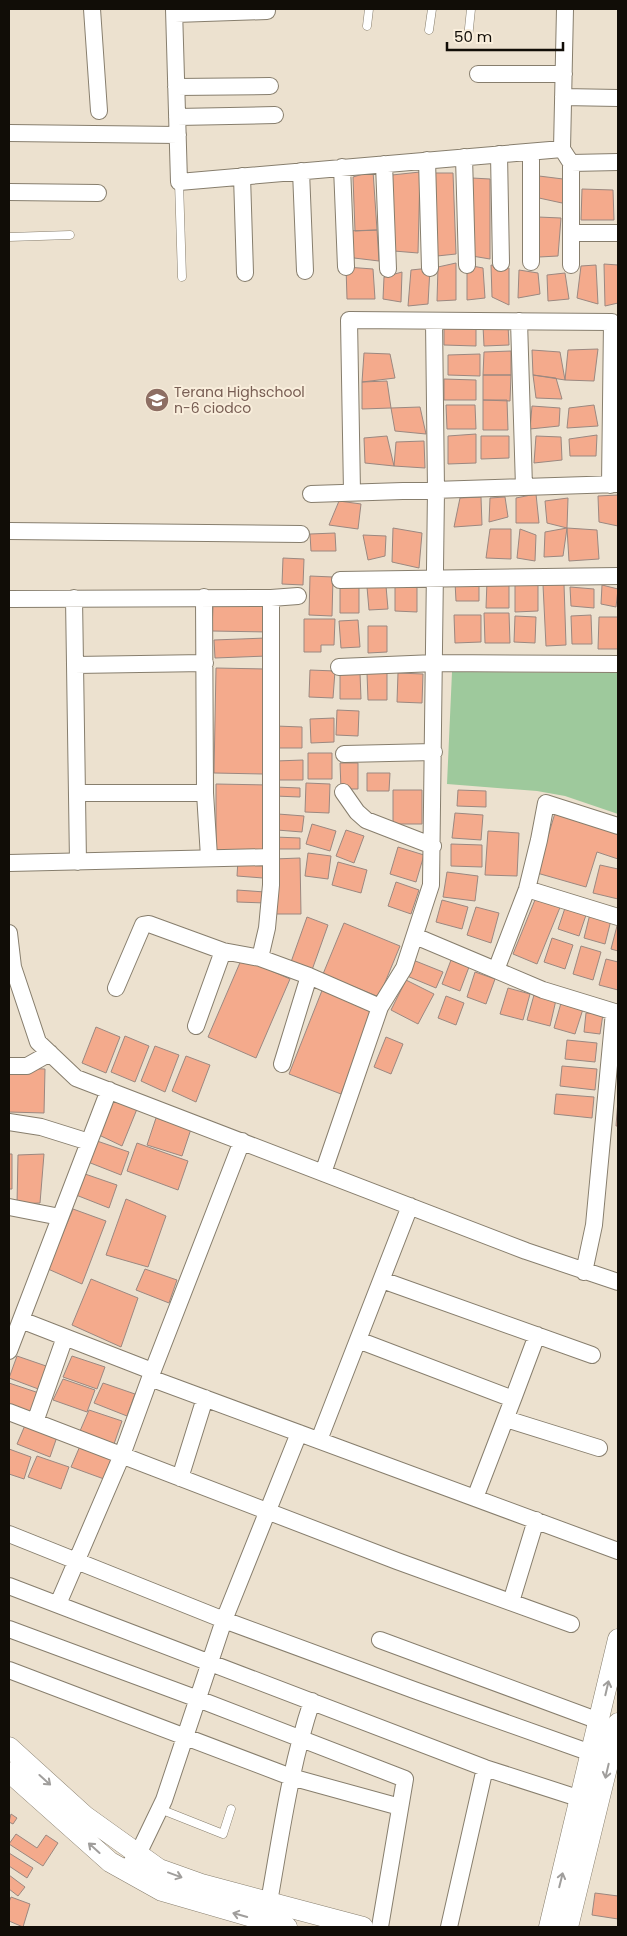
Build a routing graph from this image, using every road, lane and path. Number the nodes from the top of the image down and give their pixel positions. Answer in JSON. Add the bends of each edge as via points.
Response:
{"nodes":[{"id":1,"x":92,"y":9,"type":"edge"},
{"id":2,"x":369,"y":9,"type":"edge"},
{"id":3,"x":432,"y":9,"type":"edge"},
{"id":4,"x":471,"y":9,"type":"edge"},
{"id":5,"x":565,"y":9,"type":"edge"},
{"id":6,"x":175,"y":11,"type":"edge"},
{"id":7,"x":267,"y":11,"type":"dead end"},
{"id":8,"x":367,"y":26,"type":"dead end"},
{"id":9,"x":429,"y":30,"type":"dead end"},
{"id":10,"x":468,"y":38,"type":"dead end"},
{"id":11,"x":478,"y":74,"type":"dead end"},
{"id":12,"x":564,"y":74,"type":"junction"},
{"id":13,"x":270,"y":86,"type":"dead end"},
{"id":14,"x":176,"y":87,"type":"junction"},
{"id":15,"x":563,"y":97,"type":"junction"},
{"id":16,"x":618,"y":98,"type":"edge"},
{"id":17,"x":100,"y":111,"type":"dead end"},
{"id":18,"x":275,"y":115,"type":"dead end"},
{"id":19,"x":177,"y":117,"type":"junction"},
{"id":20,"x":9,"y":132,"type":"edge"},
{"id":21,"x":178,"y":135,"type":"junction"},
{"id":22,"x":562,"y":149,"type":"junction"},
{"id":23,"x":532,"y":152,"type":"junction"},
{"id":24,"x":499,"y":154,"type":"junction"},
{"id":25,"x":464,"y":157,"type":"junction"},
{"id":26,"x":427,"y":160,"type":"junction"},
{"id":27,"x":618,"y":162,"type":"edge"},
{"id":28,"x":571,"y":163,"type":"junction"},
{"id":29,"x":384,"y":164,"type":"junction"},
{"id":30,"x":342,"y":168,"type":"junction"},
{"id":31,"x":301,"y":171,"type":"junction"},
{"id":32,"x":242,"y":176,"type":"junction"},
{"id":33,"x":179,"y":182,"type":"junction"},
{"id":34,"x":9,"y":192,"type":"edge"},
{"id":35,"x":98,"y":193,"type":"dead end"},
{"id":36,"x":571,"y":233,"type":"junction"},
{"id":37,"x":618,"y":233,"type":"edge"},
{"id":38,"x":70,"y":235,"type":"dead end"},
{"id":39,"x":9,"y":237,"type":"edge"},
{"id":40,"x":531,"y":262,"type":"dead end"},
{"id":41,"x":501,"y":263,"type":"dead end"},
{"id":42,"x":466,"y":265,"type":"dead end"},
{"id":43,"x":571,"y":266,"type":"dead end"},
{"id":44,"x":346,"y":268,"type":"dead end"},
{"id":45,"x":430,"y":268,"type":"dead end"},
{"id":46,"x":388,"y":269,"type":"dead end"},
{"id":47,"x":305,"y":271,"type":"dead end"},
{"id":48,"x":245,"y":274,"type":"dead end"},
{"id":49,"x":182,"y":277,"type":"dead end"},
{"id":50,"x":434,"y":320,"type":"junction"},
{"id":51,"x":519,"y":321,"type":"junction"},
{"id":52,"x":614,"y":484,"type":"edge"},
{"id":53,"x":524,"y":487,"type":"junction"},
{"id":54,"x":436,"y":490,"type":"junction"},
{"id":55,"x":352,"y":492,"type":"junction"},
{"id":56,"x":312,"y":494,"type":"dead end"},
{"id":57,"x":9,"y":530,"type":"edge"},
{"id":58,"x":301,"y":534,"type":"dead end"},
{"id":59,"x":618,"y":576,"type":"edge"},
{"id":60,"x":435,"y":577,"type":"junction"},
{"id":61,"x":340,"y":580,"type":"dead end"},
{"id":62,"x":298,"y":596,"type":"dead end"},
{"id":63,"x":204,"y":597,"type":"junction"},
{"id":64,"x":74,"y":598,"type":"junction"},
{"id":65,"x":271,"y":598,"type":"junction"},
{"id":66,"x":9,"y":599,"type":"edge"},
{"id":67,"x":205,"y":663,"type":"junction"},
{"id":68,"x":435,"y":663,"type":"junction"},
{"id":69,"x":618,"y":664,"type":"edge"},
{"id":70,"x":75,"y":665,"type":"junction"},
{"id":71,"x":339,"y":667,"type":"dead end"},
{"id":72,"x":434,"y":752,"type":"junction"},
{"id":73,"x":344,"y":754,"type":"dead end"},
{"id":74,"x":343,"y":792,"type":"dead end"},
{"id":75,"x":78,"y":793,"type":"junction"},
{"id":76,"x":205,"y":794,"type":"junction"},
{"id":77,"x":618,"y":826,"type":"edge"},
{"id":78,"x":433,"y":846,"type":"junction"},
{"id":79,"x":209,"y":857,"type":"junction"},
{"id":80,"x":271,"y":857,"type":"junction"},
{"id":81,"x":78,"y":862,"type":"junction"},
{"id":82,"x":9,"y":863,"type":"edge"},
{"id":83,"x":527,"y":889,"type":"junction"},
{"id":84,"x":618,"y":917,"type":"edge"},
{"id":85,"x":9,"y":933,"type":"edge"},
{"id":86,"x":415,"y":936,"type":"junction"},
{"id":87,"x":223,"y":951,"type":"junction"},
{"id":88,"x":260,"y":958,"type":"junction"},
{"id":89,"x":496,"y":970,"type":"junction"},
{"id":90,"x":309,"y":976,"type":"junction"},
{"id":91,"x":116,"y":988,"type":"dead end"},
{"id":92,"x":380,"y":1007,"type":"junction"},
{"id":93,"x":616,"y":1012,"type":"edge"},
{"id":94,"x":196,"y":1026,"type":"dead end"},
{"id":95,"x":50,"y":1053,"type":"junction"},
{"id":96,"x":282,"y":1064,"type":"dead end"},
{"id":97,"x":9,"y":1066,"type":"edge"},
{"id":98,"x":109,"y":1090,"type":"junction"},
{"id":99,"x":9,"y":1122,"type":"edge"},
{"id":100,"x":89,"y":1142,"type":"junction"},
{"id":101,"x":242,"y":1142,"type":"junction"},
{"id":102,"x":323,"y":1173,"type":"junction"},
{"id":103,"x":410,"y":1206,"type":"junction"},
{"id":104,"x":9,"y":1207,"type":"edge"},
{"id":105,"x":60,"y":1217,"type":"junction"},
{"id":106,"x":584,"y":1272,"type":"junction"},
{"id":107,"x":382,"y":1280,"type":"junction"},
{"id":108,"x":618,"y":1282,"type":"edge"},
{"id":109,"x":21,"y":1320,"type":"junction"},
{"id":110,"x":537,"y":1335,"type":"junction"},
{"id":111,"x":65,"y":1337,"type":"junction"},
{"id":112,"x":358,"y":1340,"type":"junction"},
{"id":113,"x":9,"y":1351,"type":"edge"},
{"id":114,"x":592,"y":1355,"type":"dead end"},
{"id":115,"x":151,"y":1374,"type":"junction"},
{"id":116,"x":205,"y":1398,"type":"junction"},
{"id":117,"x":513,"y":1399,"type":"junction"},
{"id":118,"x":9,"y":1412,"type":"edge"},
{"id":119,"x":506,"y":1419,"type":"junction"},
{"id":120,"x":34,"y":1422,"type":"junction"},
{"id":121,"x":298,"y":1433,"type":"junction"},
{"id":122,"x":320,"y":1440,"type":"junction"},
{"id":123,"x":599,"y":1448,"type":"dead end"},
{"id":124,"x":122,"y":1456,"type":"junction"},
{"id":125,"x":180,"y":1478,"type":"junction"},
{"id":126,"x":475,"y":1498,"type":"junction"},
{"id":127,"x":266,"y":1511,"type":"junction"},
{"id":128,"x":536,"y":1520,"type":"junction"},
{"id":129,"x":9,"y":1534,"type":"edge"},
{"id":130,"x":618,"y":1551,"type":"edge"},
{"id":131,"x":76,"y":1560,"type":"junction"},
{"id":132,"x":9,"y":1586,"type":"edge"},
{"id":133,"x":511,"y":1602,"type":"junction"},
{"id":134,"x":58,"y":1604,"type":"junction"},
{"id":135,"x":224,"y":1620,"type":"junction"},
{"id":136,"x":571,"y":1624,"type":"dead end"},
{"id":137,"x":9,"y":1629,"type":"edge"},
{"id":138,"x":618,"y":1639,"type":"edge"},
{"id":139,"x":380,"y":1640,"type":"dead end"},
{"id":140,"x":210,"y":1662,"type":"junction"},
{"id":141,"x":9,"y":1670,"type":"edge"},
{"id":142,"x":198,"y":1699,"type":"junction"},
{"id":143,"x":312,"y":1701,"type":"junction"},
{"id":144,"x":609,"y":1722,"type":"edge"},
{"id":145,"x":185,"y":1738,"type":"junction"},
{"id":146,"x":300,"y":1739,"type":"junction"},
{"id":147,"x":9,"y":1747,"type":"edge"},
{"id":148,"x":591,"y":1753,"type":"junction"},
{"id":149,"x":485,"y":1768,"type":"junction"},
{"id":150,"x":9,"y":1772,"type":"edge"},
{"id":151,"x":292,"y":1777,"type":"junction"},
{"id":152,"x":581,"y":1799,"type":"junction"},
{"id":153,"x":400,"y":1806,"type":"junction"},
{"id":154,"x":160,"y":1809,"type":"junction"},
{"id":155,"x":231,"y":1809,"type":"dead end"},
{"id":156,"x":138,"y":1854,"type":"junction"},
{"id":157,"x":125,"y":1870,"type":"junction"},
{"id":158,"x":269,"y":1902,"type":"junction"},
{"id":159,"x":287,"y":1927,"type":"edge"},
{"id":160,"x":363,"y":1927,"type":"edge"},
{"id":161,"x":380,"y":1927,"type":"edge"},
{"id":162,"x":449,"y":1927,"type":"edge"},
{"id":163,"x":550,"y":1927,"type":"edge"},
{"id":164,"x":568,"y":1927,"type":"edge"}],
"edges":[{"from":1,"to":17,"type":"street"},
{"from":2,"to":8,"type":"lane"},
{"from":3,"to":9,"type":"lane"},
{"from":4,"to":10,"type":"lane"},
{"from":5,"to":12,"type":"street"},
{"from":6,"to":7,"type":"street"},
{"from":6,"to":14,"type":"street"},
{"from":11,"to":12,"type":"street"},
{"from":12,"to":15,"type":"street"},
{"from":13,"to":14,"type":"street"},
{"from":14,"to":19,"type":"street"},
{"from":15,"to":16,"type":"street"},
{"from":15,"to":22,"type":"street"},
{"from":18,"to":19,"type":"street"},
{"from":19,"to":21,"type":"street"},
{"from":20,"to":21,"type":"street"},
{"from":21,"to":33,"type":"street"},
{"from":22,"to":23,"type":"street"},
{"from":22,"to":28,"type":"street"},
{"from":23,"to":24,"type":"street"},
{"from":23,"to":40,"type":"street"},
{"from":24,"to":25,"type":"street"},
{"from":24,"to":41,"type":"street"},
{"from":25,"to":26,"type":"street"},
{"from":25,"to":42,"type":"street"},
{"from":26,"to":29,"type":"street"},
{"from":26,"to":45,"type":"street"},
{"from":27,"to":28,"type":"street"},
{"from":28,"to":36,"type":"street"},
{"from":29,"to":30,"type":"street"},
{"from":29,"to":46,"type":"street"},
{"from":30,"to":31,"type":"street"},
{"from":30,"to":44,"type":"street"},
{"from":31,"to":32,"type":"street"},
{"from":31,"to":47,"type":"street"},
{"from":32,"to":33,"type":"street"},
{"from":32,"to":48,"type":"street"},
{"from":33,"to":49,"type":"lane"},
{"from":34,"to":35,"type":"street"},
{"from":36,"to":37,"type":"street"},
{"from":36,"to":43,"type":"street"},
{"from":38,"to":39,"type":"lane"},
{"from":50,"to":51,"type":"street"},
{"from":50,"to":54,"type":"street"},
{"from":50,"to":55,"type":"street","via":[[349,320]]},
{"from":51,"to":52,"type":"street","via":[[612,322]]},
{"from":51,"to":53,"type":"street"},
{"from":52,"to":53,"type":"street"},
{"from":53,"to":54,"type":"street"},
{"from":54,"to":55,"type":"street"},
{"from":54,"to":60,"type":"street"},
{"from":55,"to":56,"type":"street"},
{"from":57,"to":58,"type":"street"},
{"from":59,"to":60,"type":"street"},
{"from":60,"to":61,"type":"street"},
{"from":60,"to":68,"type":"street"},
{"from":62,"to":65,"type":"street"},
{"from":63,"to":64,"type":"street"},
{"from":63,"to":65,"type":"street"},
{"from":63,"to":67,"type":"street"},
{"from":64,"to":66,"type":"street"},
{"from":64,"to":70,"type":"street"},
{"from":65,"to":80,"type":"street"},
{"from":67,"to":70,"type":"street"},
{"from":67,"to":76,"type":"street"},
{"from":68,"to":69,"type":"street"},
{"from":68,"to":71,"type":"street"},
{"from":68,"to":72,"type":"street"},
{"from":70,"to":75,"type":"street"},
{"from":72,"to":73,"type":"street"},
{"from":72,"to":78,"type":"street"},
{"from":74,"to":78,"type":"street","via":[[366,820]]},
{"from":75,"to":76,"type":"street"},
{"from":75,"to":81,"type":"street"},
{"from":76,"to":79,"type":"street"},
{"from":77,"to":83,"type":"street","via":[[546,803]]},
{"from":78,"to":86,"type":"street","via":[[431,885]]},
{"from":79,"to":80,"type":"street"},
{"from":79,"to":81,"type":"street"},
{"from":80,"to":88,"type":"street","via":[[267,928]]},
{"from":81,"to":82,"type":"street"},
{"from":83,"to":84,"type":"street"},
{"from":83,"to":89,"type":"street"},
{"from":85,"to":95,"type":"street","via":[[13,968],[38,1042]]},
{"from":86,"to":89,"type":"street"},
{"from":86,"to":92,"type":"street","via":[[404,968]]},
{"from":87,"to":88,"type":"street"},
{"from":87,"to":91,"type":"street","via":[[155,925],[143,925]]},
{"from":87,"to":94,"type":"street"},
{"from":88,"to":90,"type":"street"},
{"from":89,"to":93,"type":"street","via":[[543,990]]},
{"from":90,"to":92,"type":"street"},
{"from":90,"to":96,"type":"street"},
{"from":92,"to":102,"type":"street"},
{"from":93,"to":106,"type":"street","via":[[594,1226]]},
{"from":95,"to":97,"type":"street","via":[[27,1066]]},
{"from":95,"to":98,"type":"street","via":[[76,1078]]},
{"from":98,"to":100,"type":"street"},
{"from":98,"to":101,"type":"street"},
{"from":99,"to":100,"type":"street","via":[[41,1127]]},
{"from":100,"to":105,"type":"street"},
{"from":101,"to":102,"type":"street"},
{"from":101,"to":115,"type":"street"},
{"from":102,"to":103,"type":"street"},
{"from":103,"to":106,"type":"street"},
{"from":103,"to":107,"type":"street"},
{"from":104,"to":105,"type":"street"},
{"from":105,"to":109,"type":"street"},
{"from":106,"to":108,"type":"street"},
{"from":107,"to":110,"type":"street"},
{"from":107,"to":112,"type":"street"},
{"from":109,"to":111,"type":"street"},
{"from":109,"to":113,"type":"street"},
{"from":110,"to":114,"type":"street"},
{"from":110,"to":117,"type":"street"},
{"from":111,"to":115,"type":"street"},
{"from":111,"to":120,"type":"street"},
{"from":112,"to":117,"type":"street"},
{"from":112,"to":122,"type":"street"},
{"from":115,"to":116,"type":"street"},
{"from":115,"to":124,"type":"street"},
{"from":116,"to":121,"type":"street"},
{"from":116,"to":125,"type":"street"},
{"from":117,"to":119,"type":"street"},
{"from":118,"to":120,"type":"street"},
{"from":119,"to":123,"type":"street"},
{"from":119,"to":126,"type":"street"},
{"from":120,"to":124,"type":"street"},
{"from":121,"to":122,"type":"street"},
{"from":121,"to":127,"type":"street"},
{"from":122,"to":126,"type":"street"},
{"from":124,"to":125,"type":"street"},
{"from":124,"to":131,"type":"street"},
{"from":125,"to":127,"type":"street"},
{"from":126,"to":128,"type":"street"},
{"from":127,"to":133,"type":"street"},
{"from":127,"to":135,"type":"street"},
{"from":128,"to":130,"type":"street"},
{"from":128,"to":133,"type":"street"},
{"from":129,"to":131,"type":"street"},
{"from":131,"to":134,"type":"street"},
{"from":131,"to":135,"type":"street"},
{"from":132,"to":134,"type":"street"},
{"from":133,"to":136,"type":"street"},
{"from":134,"to":140,"type":"street"},
{"from":135,"to":140,"type":"street"},
{"from":135,"to":148,"type":"street"},
{"from":137,"to":142,"type":"street"},
{"from":144,"to":138,"type":"street","one_way":true},
{"from":139,"to":144,"type":"street"},
{"from":140,"to":142,"type":"street"},
{"from":140,"to":143,"type":"street"},
{"from":141,"to":145,"type":"street"},
{"from":142,"to":145,"type":"street"},
{"from":142,"to":146,"type":"street"},
{"from":143,"to":146,"type":"street"},
{"from":143,"to":149,"type":"street"},
{"from":144,"to":148,"type":"street"},
{"from":144,"to":164,"type":"street","one_way":true},
{"from":145,"to":151,"type":"street"},
{"from":145,"to":154,"type":"street"},
{"from":146,"to":151,"type":"street"},
{"from":146,"to":153,"type":"street","via":[[404,1779]]},
{"from":147,"to":156,"type":"street","one_way":true,"via":[[85,1816]]},
{"from":148,"to":152,"type":"street"},
{"from":149,"to":152,"type":"street"},
{"from":149,"to":162,"type":"street"},
{"from":157,"to":150,"type":"street","one_way":true,"via":[[110,1862]]},
{"from":151,"to":153,"type":"street"},
{"from":151,"to":158,"type":"street"},
{"from":163,"to":152,"type":"street","one_way":true},
{"from":153,"to":161,"type":"street"},
{"from":154,"to":155,"type":"lane","via":[[223,1834]]},
{"from":154,"to":156,"type":"street"},
{"from":156,"to":157,"type":"street"},
{"from":156,"to":158,"type":"street","one_way":true,"via":[[159,1869]]},
{"from":159,"to":157,"type":"street","one_way":true,"via":[[162,1891]]},
{"from":158,"to":160,"type":"street"}]}
